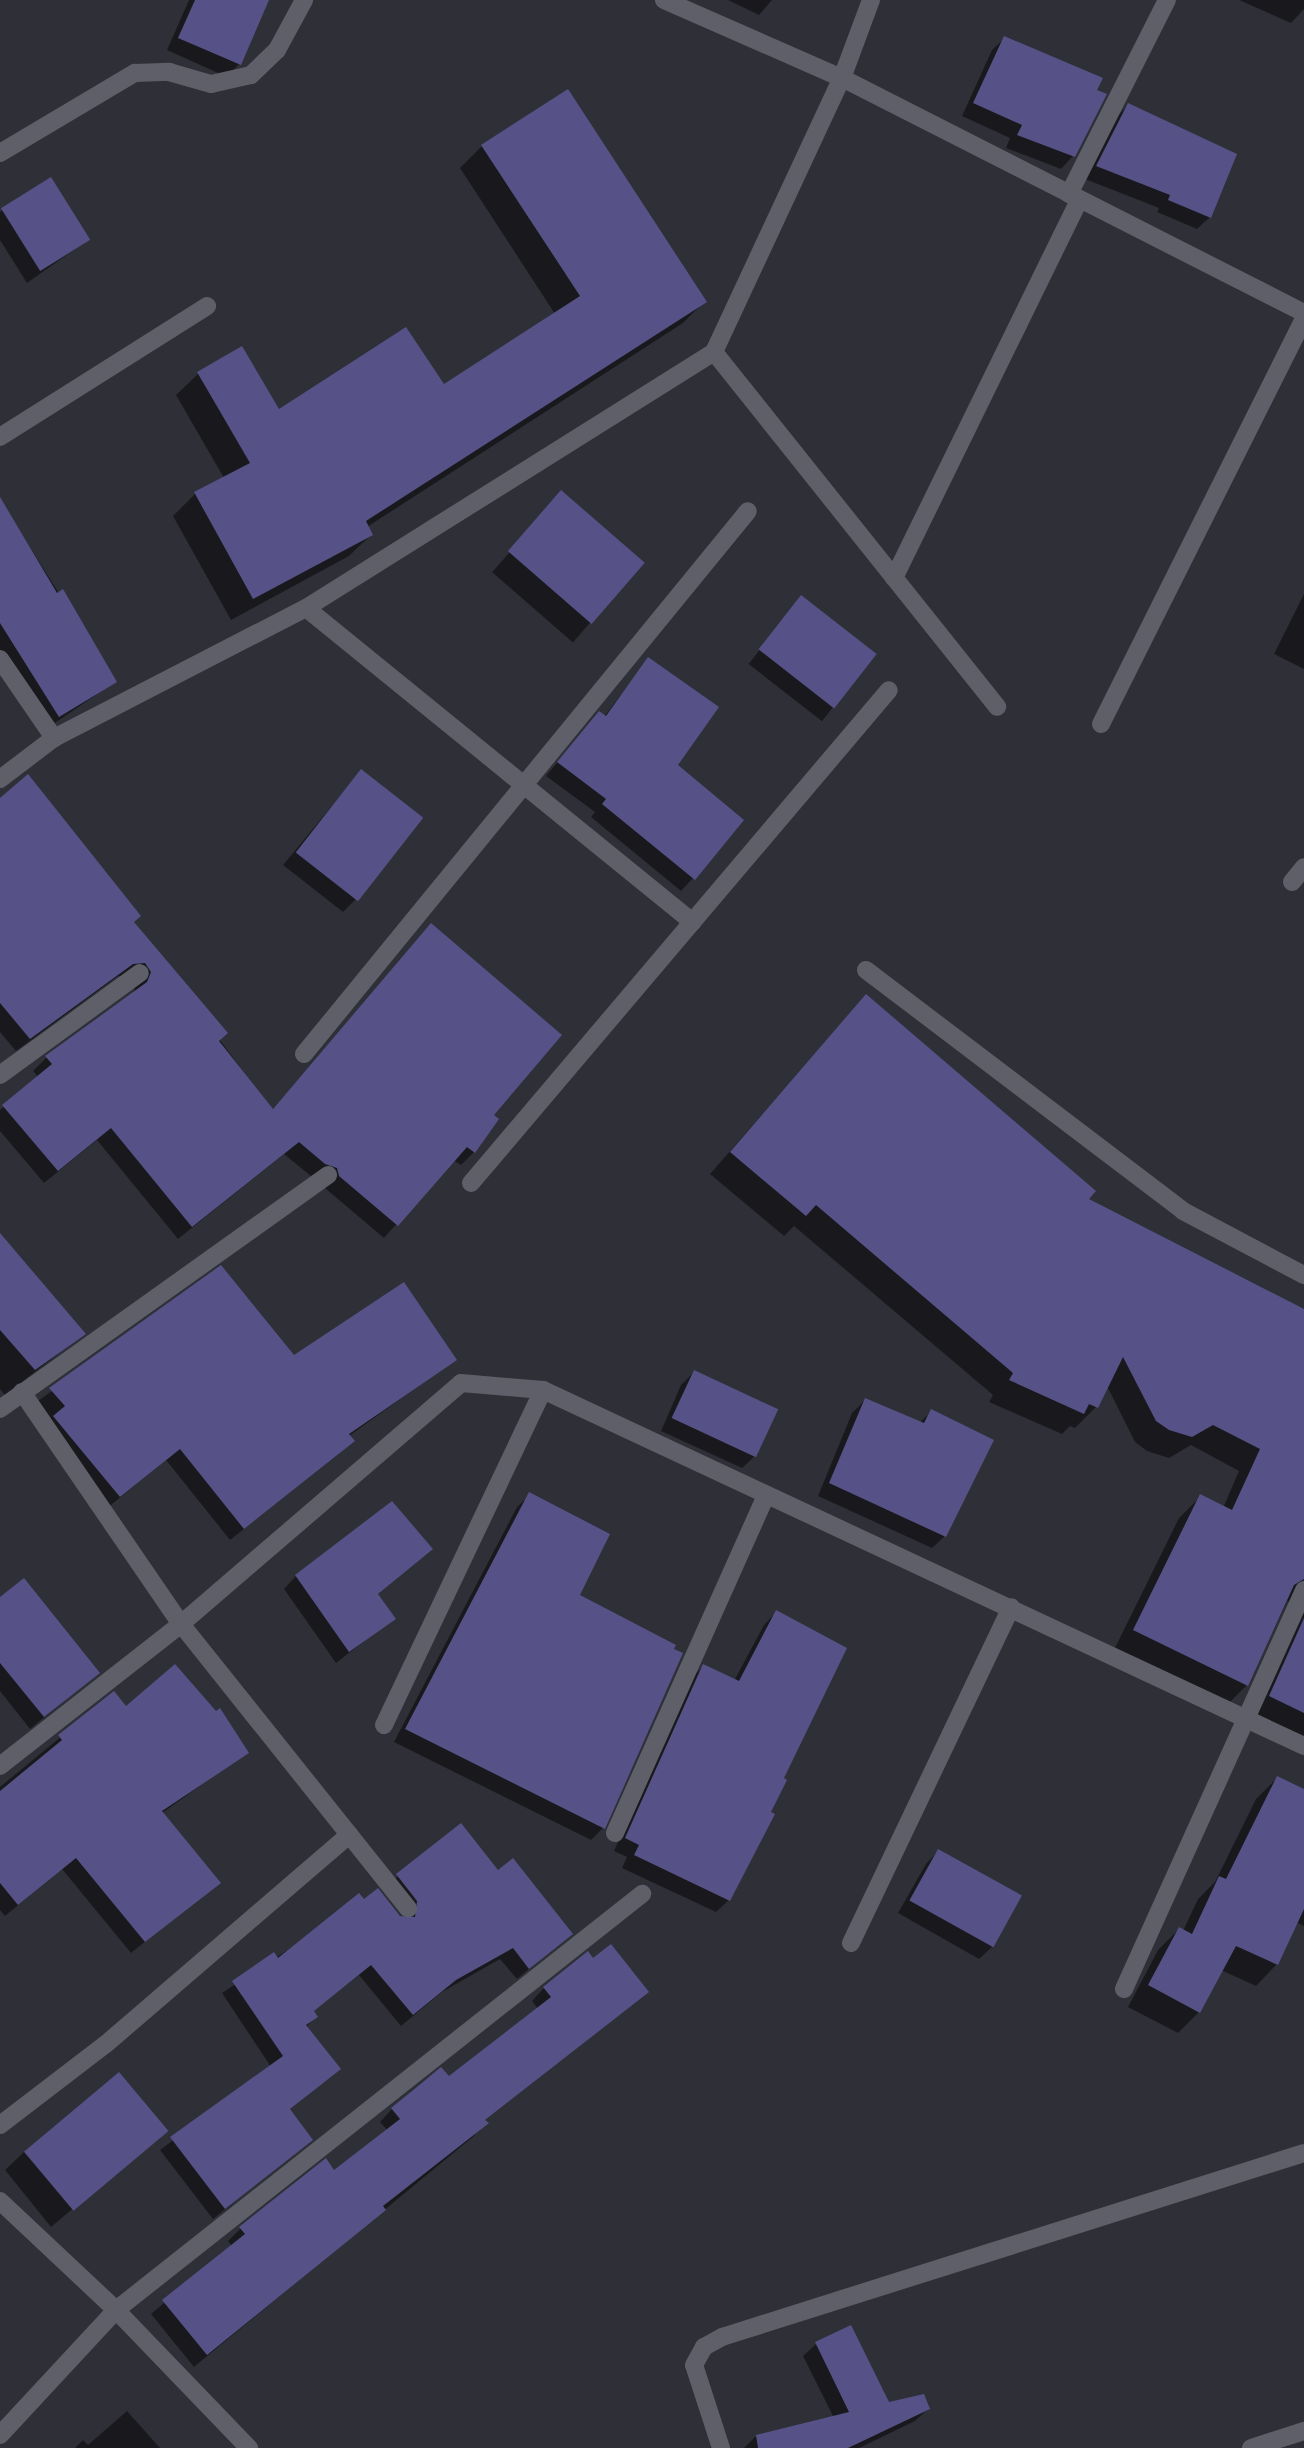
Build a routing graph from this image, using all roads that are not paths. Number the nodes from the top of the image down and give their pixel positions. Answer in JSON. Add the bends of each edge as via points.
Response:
{"nodes":[{"id":1,"x":304,"y":0,"type":"edge"},
{"id":2,"x":664,"y":0,"type":"edge"},
{"id":3,"x":871,"y":0,"type":"edge"},
{"id":4,"x":1167,"y":0,"type":"edge"},
{"id":5,"x":842,"y":78,"type":"junction"},
{"id":6,"x":0,"y":153,"type":"edge"},
{"id":7,"x":1074,"y":197,"type":"junction"},
{"id":8,"x":207,"y":306,"type":"dead end"},
{"id":9,"x":1304,"y":313,"type":"edge"},
{"id":10,"x":1304,"y":318,"type":"edge"},
{"id":11,"x":714,"y":352,"type":"junction"},
{"id":12,"x":0,"y":437,"type":"edge"},
{"id":13,"x":748,"y":511,"type":"dead end"},
{"id":14,"x":894,"y":578,"type":"junction"},
{"id":15,"x":306,"y":608,"type":"junction"},
{"id":16,"x":0,"y":659,"type":"edge"},
{"id":17,"x":889,"y":690,"type":"dead end"},
{"id":18,"x":997,"y":707,"type":"dead end"},
{"id":19,"x":1101,"y":724,"type":"dead end"},
{"id":20,"x":54,"y":738,"type":"junction"},
{"id":21,"x":0,"y":779,"type":"edge"},
{"id":22,"x":525,"y":785,"type":"junction"},
{"id":23,"x":1304,"y":867,"type":"edge"},
{"id":24,"x":1292,"y":882,"type":"dead end"},
{"id":25,"x":693,"y":922,"type":"junction"},
{"id":26,"x":866,"y":970,"type":"dead end"},
{"id":27,"x":140,"y":973,"type":"dead end"},
{"id":28,"x":304,"y":1054,"type":"dead end"},
{"id":29,"x":0,"y":1075,"type":"edge"},
{"id":30,"x":328,"y":1175,"type":"dead end"},
{"id":31,"x":471,"y":1182,"type":"dead end"},
{"id":32,"x":1304,"y":1275,"type":"edge"},
{"id":33,"x":543,"y":1390,"type":"junction"},
{"id":34,"x":22,"y":1391,"type":"junction"},
{"id":35,"x":0,"y":1409,"type":"edge"},
{"id":36,"x":766,"y":1495,"type":"junction"},
{"id":37,"x":1304,"y":1590,"type":"edge"},
{"id":38,"x":1010,"y":1607,"type":"junction"},
{"id":39,"x":181,"y":1624,"type":"junction"},
{"id":40,"x":1245,"y":1720,"type":"junction"},
{"id":41,"x":384,"y":1725,"type":"dead end"},
{"id":42,"x":1304,"y":1746,"type":"edge"},
{"id":43,"x":0,"y":1766,"type":"edge"},
{"id":44,"x":615,"y":1833,"type":"dead end"},
{"id":45,"x":349,"y":1835,"type":"junction"},
{"id":46,"x":642,"y":1894,"type":"dead end"},
{"id":47,"x":408,"y":1908,"type":"dead end"},
{"id":48,"x":851,"y":1942,"type":"dead end"},
{"id":49,"x":1124,"y":1989,"type":"dead end"},
{"id":50,"x":0,"y":2125,"type":"edge"},
{"id":51,"x":1304,"y":2153,"type":"edge"},
{"id":52,"x":0,"y":2201,"type":"edge"},
{"id":53,"x":116,"y":2310,"type":"junction"},
{"id":54,"x":1304,"y":2431,"type":"edge"},
{"id":55,"x":0,"y":2435,"type":"edge"},
{"id":56,"x":249,"y":2448,"type":"edge"},
{"id":57,"x":721,"y":2448,"type":"edge"},
{"id":58,"x":1251,"y":2448,"type":"edge"}],
"edges":[{"from":1,"to":6,"type":"street","via":[[277,50],[251,75],[211,84],[169,72],[135,73]]},
{"from":2,"to":5,"type":"street"},
{"from":3,"to":5,"type":"street"},
{"from":4,"to":7,"type":"street"},
{"from":5,"to":7,"type":"street"},
{"from":5,"to":11,"type":"street"},
{"from":7,"to":9,"type":"street"},
{"from":7,"to":14,"type":"street"},
{"from":8,"to":12,"type":"street"},
{"from":10,"to":19,"type":"street"},
{"from":11,"to":14,"type":"street"},
{"from":11,"to":15,"type":"street"},
{"from":13,"to":22,"type":"street"},
{"from":14,"to":18,"type":"street"},
{"from":15,"to":20,"type":"street"},
{"from":15,"to":22,"type":"street"},
{"from":16,"to":20,"type":"street"},
{"from":17,"to":25,"type":"street"},
{"from":20,"to":21,"type":"street"},
{"from":22,"to":25,"type":"street"},
{"from":22,"to":28,"type":"street"},
{"from":23,"to":24,"type":"street"},
{"from":25,"to":31,"type":"street"},
{"from":26,"to":32,"type":"street","via":[[1183,1211]]},
{"from":27,"to":29,"type":"street"},
{"from":30,"to":34,"type":"street"},
{"from":33,"to":36,"type":"street"},
{"from":33,"to":39,"type":"street","via":[[461,1383]]},
{"from":33,"to":41,"type":"street"},
{"from":34,"to":35,"type":"street"},
{"from":34,"to":39,"type":"street"},
{"from":36,"to":38,"type":"street"},
{"from":36,"to":44,"type":"street"},
{"from":37,"to":40,"type":"street"},
{"from":38,"to":40,"type":"street"},
{"from":38,"to":48,"type":"street"},
{"from":39,"to":43,"type":"street"},
{"from":39,"to":45,"type":"street"},
{"from":40,"to":42,"type":"street"},
{"from":40,"to":49,"type":"street"},
{"from":45,"to":47,"type":"street"},
{"from":45,"to":50,"type":"street","via":[[106,2044]]},
{"from":46,"to":53,"type":"street"},
{"from":51,"to":57,"type":"street","via":[[722,2337],[704,2347],[694,2365]]},
{"from":52,"to":53,"type":"street"},
{"from":53,"to":55,"type":"street"},
{"from":53,"to":56,"type":"street"},
{"from":54,"to":58,"type":"street"}]}
